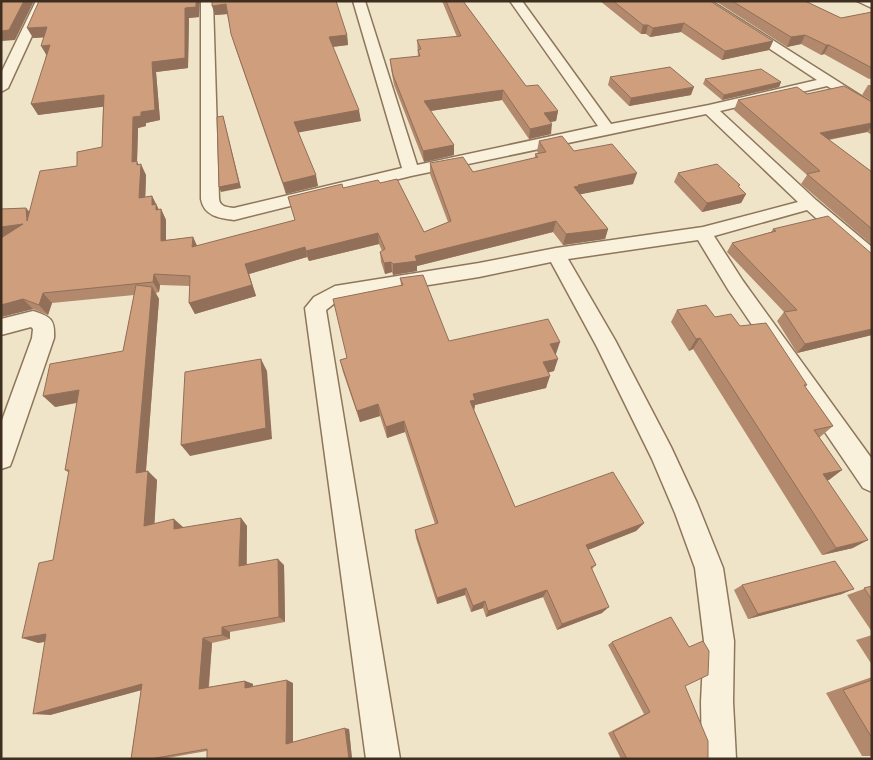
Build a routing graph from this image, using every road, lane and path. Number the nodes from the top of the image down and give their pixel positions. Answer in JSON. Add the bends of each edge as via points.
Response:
{"nodes":[{"id":1,"x":42,"y":1,"type":"edge"},
{"id":2,"x":207,"y":1,"type":"edge"},
{"id":3,"x":359,"y":1,"type":"edge"},
{"id":4,"x":516,"y":1,"type":"edge"},
{"id":5,"x":703,"y":1,"type":"edge"},
{"id":6,"x":863,"y":1,"type":"edge"},
{"id":7,"x":872,"y":5,"type":"edge"},
{"id":8,"x":827,"y":82,"type":"junction"},
{"id":9,"x":1,"y":88,"type":"edge"},
{"id":10,"x":863,"y":88,"type":"dead end"},
{"id":11,"x":846,"y":93,"type":"junction"},
{"id":12,"x":709,"y":109,"type":"junction"},
{"id":13,"x":872,"y":109,"type":"edge"},
{"id":14,"x":607,"y":129,"type":"junction"},
{"id":15,"x":411,"y":171,"type":"junction"},
{"id":16,"x":810,"y":204,"type":"junction"},
{"id":17,"x":703,"y":233,"type":"junction"},
{"id":18,"x":556,"y":254,"type":"junction"},
{"id":19,"x":872,"y":257,"type":"edge"},
{"id":20,"x":1,"y":327,"type":"edge"},
{"id":21,"x":1,"y":458,"type":"edge"},
{"id":22,"x":869,"y":471,"type":"edge"},
{"id":23,"x":383,"y":759,"type":"edge"},
{"id":24,"x":719,"y":759,"type":"edge"}],
"edges":[{"from":1,"to":9,"type":"street"},
{"from":2,"to":15,"type":"street","via":[[211,205],[219,212],[234,214]]},
{"from":3,"to":15,"type":"street"},
{"from":4,"to":14,"type":"street"},
{"from":5,"to":8,"type":"street"},
{"from":6,"to":7,"type":"street"},
{"from":8,"to":11,"type":"street"},
{"from":8,"to":12,"type":"street"},
{"from":10,"to":11,"type":"street"},
{"from":11,"to":13,"type":"street"},
{"from":12,"to":14,"type":"street"},
{"from":12,"to":16,"type":"street"},
{"from":14,"to":15,"type":"street"},
{"from":16,"to":17,"type":"street"},
{"from":16,"to":19,"type":"street"},
{"from":17,"to":18,"type":"street"},
{"from":17,"to":22,"type":"street","via":[[736,286]]},
{"from":18,"to":23,"type":"street","via":[[335,293],[315,308]]},
{"from":18,"to":24,"type":"street","via":[[654,438],[709,568],[719,641]]},
{"from":20,"to":21,"type":"street","via":[[33,319],[44,325],[43,338]]}]}
